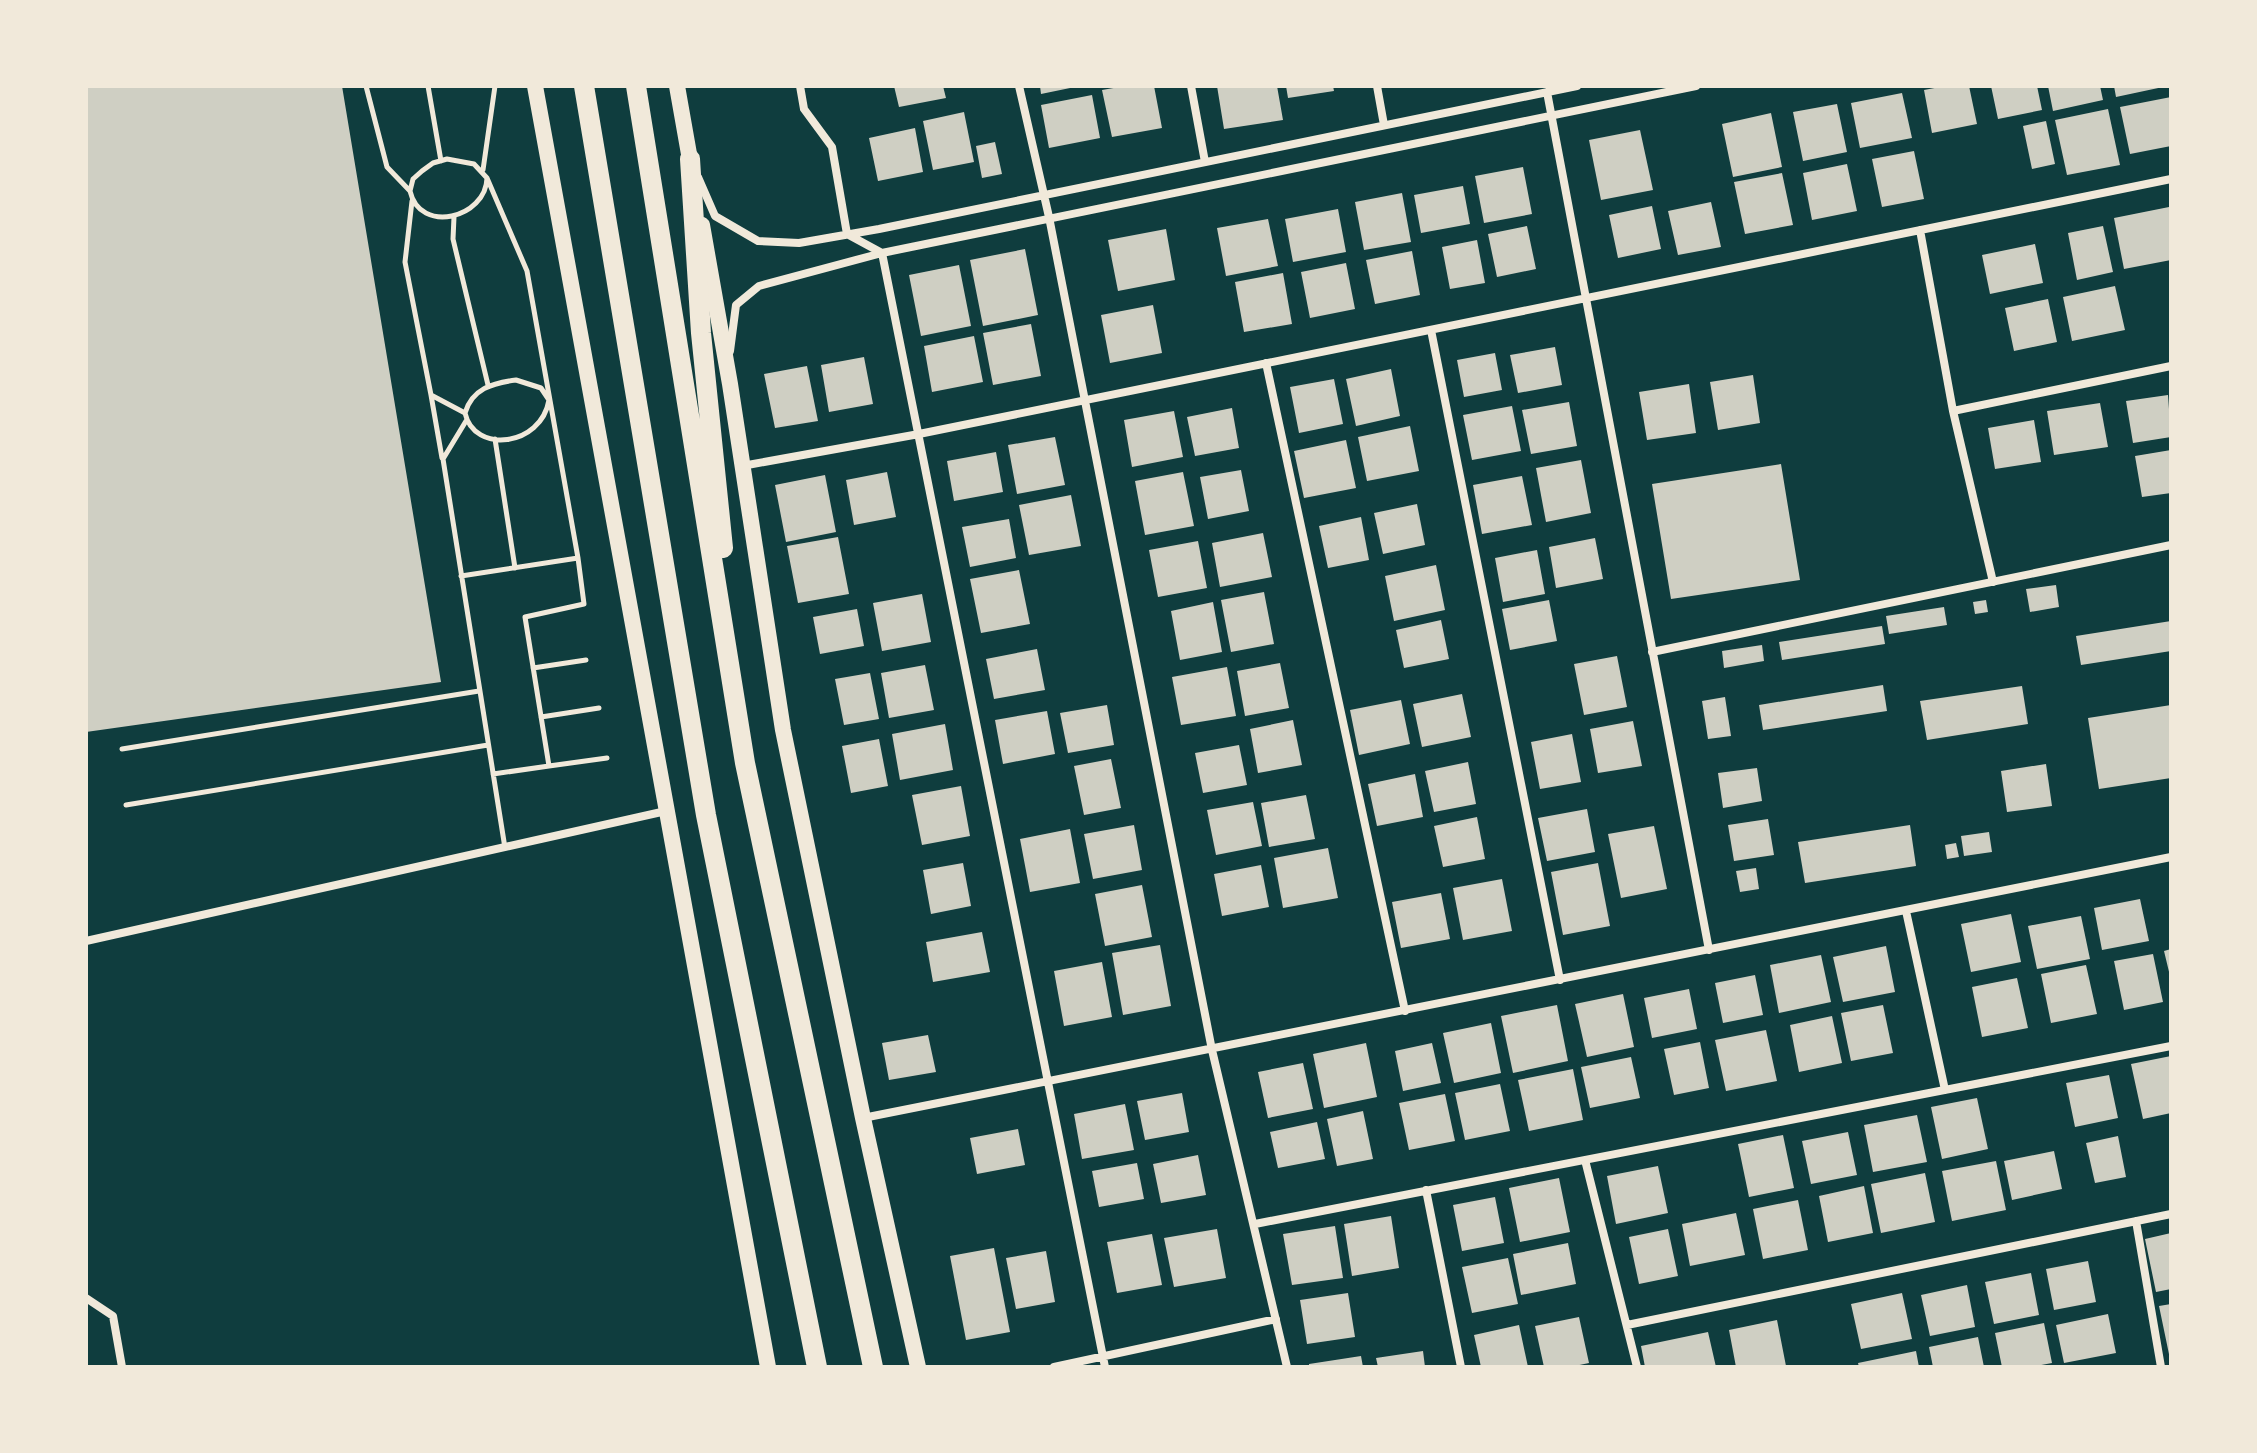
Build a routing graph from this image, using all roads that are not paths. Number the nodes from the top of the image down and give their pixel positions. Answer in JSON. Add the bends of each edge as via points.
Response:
{"nodes":[{"id":1,"x":366,"y":86,"type":"edge"},
{"id":2,"x":428,"y":86,"type":"edge"},
{"id":3,"x":495,"y":86,"type":"edge"},
{"id":4,"x":535,"y":86,"type":"edge"},
{"id":5,"x":584,"y":86,"type":"edge"},
{"id":6,"x":636,"y":86,"type":"edge"},
{"id":7,"x":677,"y":86,"type":"edge"},
{"id":8,"x":685,"y":86,"type":"edge"},
{"id":9,"x":800,"y":86,"type":"edge"},
{"id":10,"x":1019,"y":86,"type":"edge"},
{"id":11,"x":1191,"y":86,"type":"edge"},
{"id":12,"x":1377,"y":86,"type":"edge"},
{"id":13,"x":1577,"y":86,"type":"edge"},
{"id":14,"x":1696,"y":86,"type":"edge"},
{"id":15,"x":1547,"y":92,"type":"junction"},
{"id":16,"x":680,"y":105,"type":"junction"},
{"id":17,"x":1551,"y":115,"type":"junction"},
{"id":18,"x":1384,"y":125,"type":"junction"},
{"id":19,"x":690,"y":159,"type":"junction"},
{"id":20,"x":441,"y":161,"type":"junction"},
{"id":21,"x":1205,"y":162,"type":"junction"},
{"id":22,"x":483,"y":170,"type":"junction"},
{"id":23,"x":487,"y":178,"type":"junction"},
{"id":24,"x":2171,"y":179,"type":"edge"},
{"id":25,"x":410,"y":191,"type":"junction"},
{"id":26,"x":1043,"y":195,"type":"junction"},
{"id":27,"x":412,"y":199,"type":"junction"},
{"id":28,"x":454,"y":217,"type":"junction"},
{"id":29,"x":1049,"y":217,"type":"junction"},
{"id":30,"x":1920,"y":230,"type":"junction"},
{"id":31,"x":847,"y":234,"type":"junction"},
{"id":32,"x":882,"y":253,"type":"junction"},
{"id":33,"x":1585,"y":298,"type":"junction"},
{"id":34,"x":1431,"y":330,"type":"junction"},
{"id":35,"x":1266,"y":363,"type":"junction"},
{"id":36,"x":2171,"y":366,"type":"edge"},
{"id":37,"x":730,"y":384,"type":"junction"},
{"id":38,"x":488,"y":385,"type":"junction"},
{"id":39,"x":431,"y":395,"type":"junction"},
{"id":40,"x":549,"y":400,"type":"junction"},
{"id":41,"x":1085,"y":400,"type":"junction"},
{"id":42,"x":1953,"y":411,"type":"junction"},
{"id":43,"x":465,"y":413,"type":"junction"},
{"id":44,"x":466,"y":421,"type":"junction"},
{"id":45,"x":919,"y":434,"type":"junction"},
{"id":46,"x":495,"y":439,"type":"junction"},
{"id":47,"x":443,"y":459,"type":"junction"},
{"id":48,"x":742,"y":466,"type":"junction"},
{"id":49,"x":2171,"y":545,"type":"edge"},
{"id":50,"x":578,"y":558,"type":"junction"},
{"id":51,"x":515,"y":568,"type":"junction"},
{"id":52,"x":461,"y":576,"type":"junction"},
{"id":53,"x":1993,"y":582,"type":"junction"},
{"id":54,"x":1652,"y":652,"type":"junction"},
{"id":55,"x":586,"y":660,"type":"dead end"},
{"id":56,"x":533,"y":668,"type":"junction"},
{"id":57,"x":479,"y":691,"type":"junction"},
{"id":58,"x":599,"y":708,"type":"dead end"},
{"id":59,"x":541,"y":717,"type":"junction"},
{"id":60,"x":488,"y":745,"type":"junction"},
{"id":61,"x":122,"y":749,"type":"dead end"},
{"id":62,"x":607,"y":758,"type":"dead end"},
{"id":63,"x":745,"y":763,"type":"junction"},
{"id":64,"x":549,"y":766,"type":"junction"},
{"id":65,"x":492,"y":774,"type":"junction"},
{"id":66,"x":126,"y":805,"type":"dead end"},
{"id":67,"x":666,"y":811,"type":"junction"},
{"id":68,"x":505,"y":849,"type":"junction"},
{"id":69,"x":2171,"y":857,"type":"edge"},
{"id":70,"x":1906,"y":911,"type":"junction"},
{"id":71,"x":86,"y":941,"type":"edge"},
{"id":72,"x":1709,"y":950,"type":"junction"},
{"id":73,"x":1560,"y":980,"type":"junction"},
{"id":74,"x":1405,"y":1011,"type":"junction"},
{"id":75,"x":2171,"y":1046,"type":"edge"},
{"id":76,"x":1212,"y":1050,"type":"junction"},
{"id":77,"x":1048,"y":1083,"type":"junction"},
{"id":78,"x":1945,"y":1090,"type":"junction"},
{"id":79,"x":863,"y":1118,"type":"junction"},
{"id":80,"x":1585,"y":1160,"type":"junction"},
{"id":81,"x":1426,"y":1190,"type":"junction"},
{"id":82,"x":2171,"y":1214,"type":"edge"},
{"id":83,"x":2136,"y":1221,"type":"junction"},
{"id":84,"x":1255,"y":1224,"type":"junction"},
{"id":85,"x":800,"y":1285,"type":"junction"},
{"id":86,"x":86,"y":1298,"type":"edge"},
{"id":87,"x":1276,"y":1319,"type":"junction"},
{"id":88,"x":1627,"y":1325,"type":"junction"},
{"id":89,"x":1102,"y":1356,"type":"junction"},
{"id":90,"x":122,"y":1367,"type":"edge"},
{"id":91,"x":768,"y":1367,"type":"edge"},
{"id":92,"x":808,"y":1367,"type":"edge"},
{"id":93,"x":817,"y":1367,"type":"edge"},
{"id":94,"x":873,"y":1367,"type":"edge"},
{"id":95,"x":918,"y":1367,"type":"edge"},
{"id":96,"x":1054,"y":1367,"type":"edge"},
{"id":97,"x":1105,"y":1367,"type":"edge"},
{"id":98,"x":1287,"y":1367,"type":"edge"},
{"id":99,"x":1461,"y":1367,"type":"edge"},
{"id":100,"x":1637,"y":1367,"type":"edge"},
{"id":101,"x":2161,"y":1367,"type":"edge"}],
"edges":[{"from":1,"to":25,"type":"lane","via":[[387,167]]},
{"from":2,"to":20,"type":"lane"},
{"from":3,"to":22,"type":"lane"},
{"from":4,"to":67,"type":"main road"},
{"from":5,"to":85,"type":"highway","via":[[706,815]]},
{"from":6,"to":63,"type":"highway"},
{"from":7,"to":16,"type":"main road"},
{"from":8,"to":16,"type":"main road"},
{"from":9,"to":31,"type":"street","via":[[804,109],[832,147]]},
{"from":10,"to":26,"type":"street"},
{"from":11,"to":21,"type":"street"},
{"from":12,"to":18,"type":"street"},
{"from":13,"to":15,"type":"street"},
{"from":14,"to":17,"type":"street"},
{"from":15,"to":17,"type":"street"},
{"from":15,"to":18,"type":"street"},
{"from":16,"to":19,"type":"main road"},
{"from":17,"to":29,"type":"street"},
{"from":17,"to":33,"type":"street"},
{"from":18,"to":21,"type":"street"},
{"from":19,"to":31,"type":"street","via":[[715,216],[758,241],[799,243]]},
{"from":19,"to":37,"type":"main road"},
{"from":19,"to":63,"type":"highway","via":[[701,333]]},
{"from":20,"to":22,"type":"lane","via":[[461,160]]},
{"from":20,"to":25,"type":"lane","via":[[413,179]]},
{"from":21,"to":26,"type":"street"},
{"from":22,"to":23,"type":"lane"},
{"from":23,"to":28,"type":"lane","via":[[476,204]]},
{"from":23,"to":40,"type":"lane","via":[[527,271]]},
{"from":24,"to":30,"type":"street"},
{"from":25,"to":27,"type":"lane"},
{"from":26,"to":29,"type":"street"},
{"from":26,"to":31,"type":"street"},
{"from":27,"to":28,"type":"lane","via":[[428,214]]},
{"from":27,"to":39,"type":"lane","via":[[405,262]]},
{"from":28,"to":38,"type":"lane","via":[[453,239]]},
{"from":29,"to":32,"type":"street"},
{"from":29,"to":41,"type":"street"},
{"from":30,"to":33,"type":"street"},
{"from":30,"to":42,"type":"street"},
{"from":31,"to":32,"type":"street"},
{"from":32,"to":37,"type":"street","via":[[759,286],[736,305]]},
{"from":32,"to":45,"type":"street"},
{"from":33,"to":34,"type":"street"},
{"from":33,"to":54,"type":"street"},
{"from":34,"to":35,"type":"street"},
{"from":34,"to":73,"type":"street"},
{"from":35,"to":41,"type":"street"},
{"from":35,"to":74,"type":"street"},
{"from":36,"to":42,"type":"street"},
{"from":37,"to":48,"type":"main road"},
{"from":38,"to":40,"type":"lane","via":[[516,380],[541,388]]},
{"from":38,"to":43,"type":"lane","via":[[468,401]]},
{"from":39,"to":43,"type":"lane"},
{"from":39,"to":47,"type":"lane"},
{"from":40,"to":46,"type":"lane","via":[[541,423],[532,430],[521,437]]},
{"from":40,"to":50,"type":"lane"},
{"from":41,"to":45,"type":"street"},
{"from":41,"to":76,"type":"street"},
{"from":42,"to":53,"type":"street"},
{"from":43,"to":44,"type":"lane"},
{"from":44,"to":46,"type":"lane"},
{"from":44,"to":47,"type":"lane"},
{"from":45,"to":48,"type":"street"},
{"from":45,"to":77,"type":"street"},
{"from":46,"to":51,"type":"lane"},
{"from":47,"to":52,"type":"lane"},
{"from":48,"to":79,"type":"main road","via":[[783,730]]},
{"from":49,"to":53,"type":"street"},
{"from":50,"to":51,"type":"lane"},
{"from":50,"to":56,"type":"lane","via":[[584,604],[525,617]]},
{"from":51,"to":52,"type":"lane"},
{"from":52,"to":57,"type":"lane"},
{"from":53,"to":54,"type":"street"},
{"from":54,"to":72,"type":"street"},
{"from":55,"to":56,"type":"lane"},
{"from":56,"to":59,"type":"lane"},
{"from":57,"to":60,"type":"lane"},
{"from":57,"to":61,"type":"lane"},
{"from":58,"to":59,"type":"lane"},
{"from":59,"to":64,"type":"lane"},
{"from":60,"to":65,"type":"lane"},
{"from":60,"to":66,"type":"lane"},
{"from":62,"to":64,"type":"lane"},
{"from":63,"to":94,"type":"highway"},
{"from":64,"to":65,"type":"lane"},
{"from":65,"to":68,"type":"lane"},
{"from":67,"to":68,"type":"street"},
{"from":67,"to":91,"type":"main road"},
{"from":68,"to":71,"type":"street"},
{"from":69,"to":70,"type":"street"},
{"from":70,"to":72,"type":"street"},
{"from":70,"to":78,"type":"street"},
{"from":72,"to":73,"type":"street"},
{"from":73,"to":74,"type":"street"},
{"from":74,"to":76,"type":"street"},
{"from":75,"to":78,"type":"street"},
{"from":76,"to":77,"type":"street"},
{"from":76,"to":84,"type":"street"},
{"from":77,"to":79,"type":"street"},
{"from":77,"to":89,"type":"street"},
{"from":78,"to":80,"type":"street"},
{"from":79,"to":95,"type":"main road"},
{"from":80,"to":81,"type":"street"},
{"from":80,"to":88,"type":"street"},
{"from":81,"to":84,"type":"street"},
{"from":81,"to":99,"type":"street"},
{"from":82,"to":83,"type":"street"},
{"from":83,"to":88,"type":"street"},
{"from":83,"to":101,"type":"street"},
{"from":84,"to":87,"type":"street"},
{"from":85,"to":92,"type":"highway"},
{"from":85,"to":93,"type":"highway"},
{"from":86,"to":90,"type":"street","via":[[113,1316]]},
{"from":87,"to":89,"type":"street"},
{"from":87,"to":98,"type":"street"},
{"from":88,"to":100,"type":"street"},
{"from":89,"to":96,"type":"street"},
{"from":89,"to":97,"type":"street"}]}
